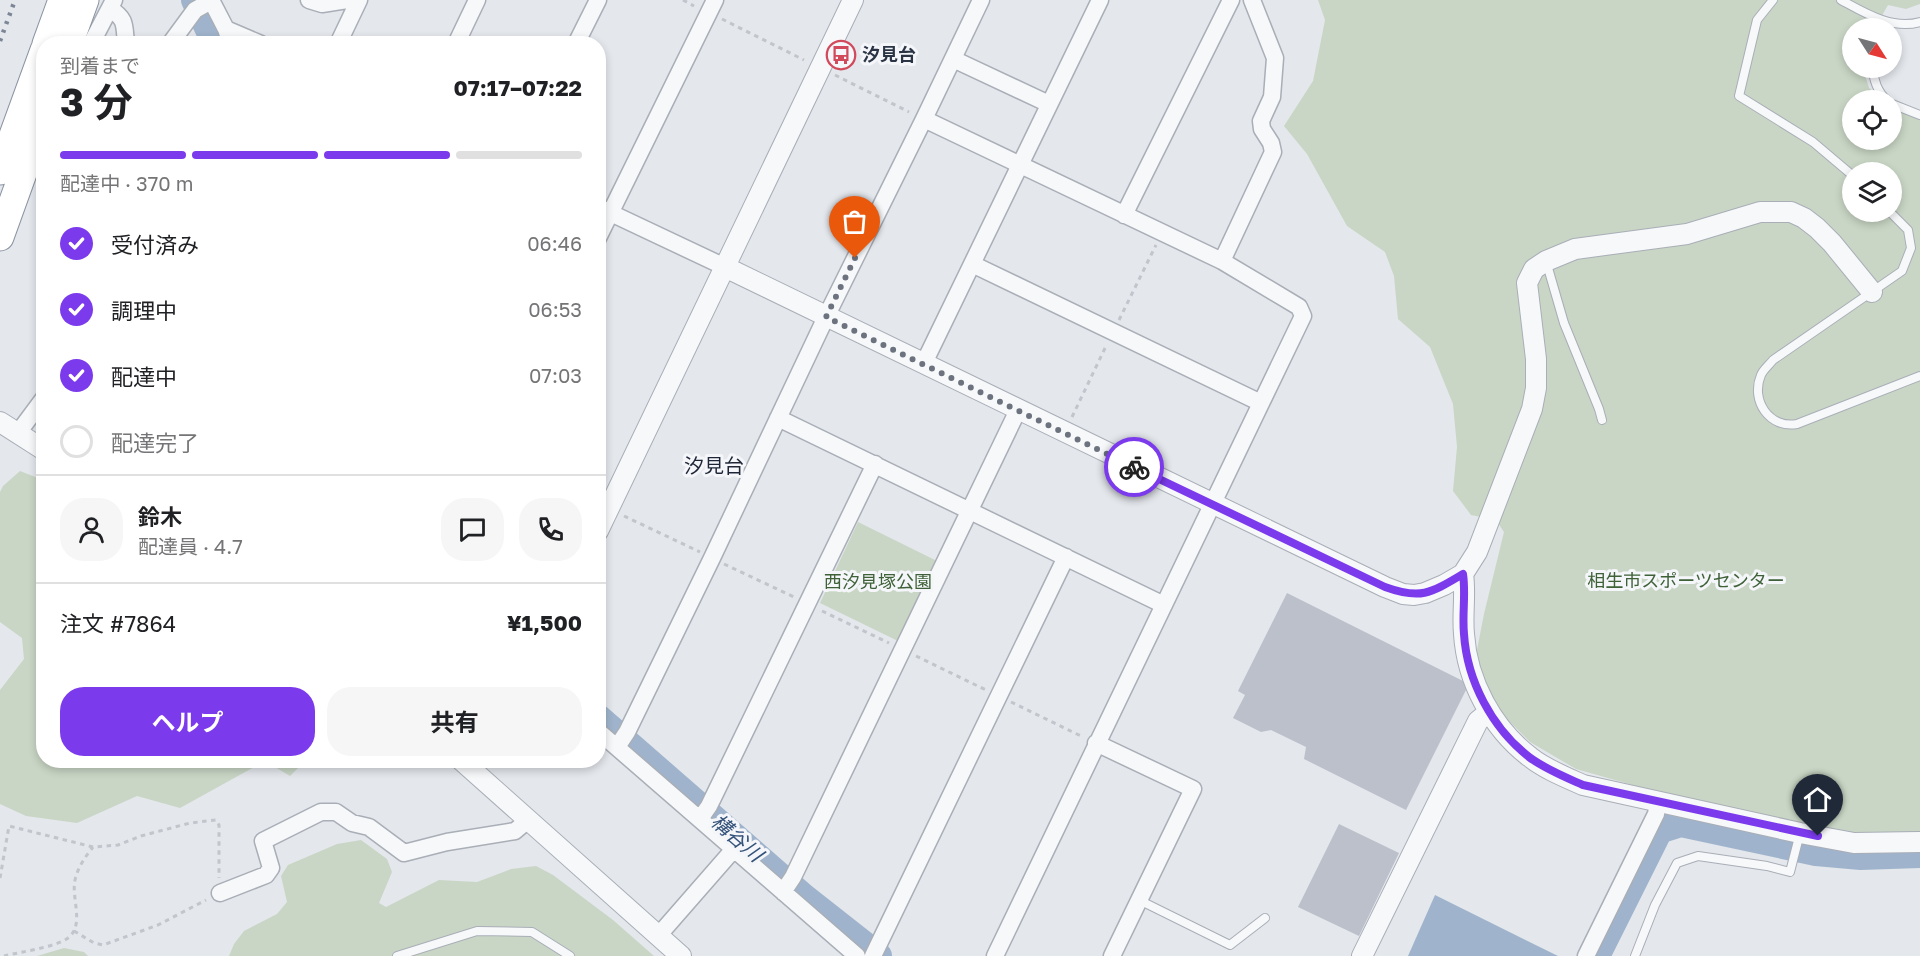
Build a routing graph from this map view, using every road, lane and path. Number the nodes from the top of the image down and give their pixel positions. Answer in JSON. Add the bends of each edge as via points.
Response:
{"nodes":[{"id":1,"x":62,"y":0,"type":"edge"},
{"id":2,"x":85,"y":0,"type":"edge"},
{"id":3,"x":309,"y":0,"type":"edge"},
{"id":4,"x":347,"y":0,"type":"edge"},
{"id":5,"x":359,"y":0,"type":"edge"},
{"id":6,"x":477,"y":0,"type":"edge"},
{"id":7,"x":598,"y":0,"type":"edge"},
{"id":8,"x":714,"y":0,"type":"edge"},
{"id":9,"x":853,"y":0,"type":"edge"},
{"id":10,"x":981,"y":0,"type":"edge"},
{"id":11,"x":1100,"y":0,"type":"edge"},
{"id":12,"x":1231,"y":0,"type":"edge"},
{"id":13,"x":1252,"y":0,"type":"edge"},
{"id":14,"x":1773,"y":0,"type":"edge"},
{"id":15,"x":1841,"y":0,"type":"edge"},
{"id":16,"x":206,"y":3,"type":"edge"},
{"id":17,"x":112,"y":4,"type":"edge"},
{"id":18,"x":1874,"y":18,"type":"edge"},
{"id":19,"x":1920,"y":22,"type":"edge"},
{"id":20,"x":1902,"y":25,"type":"edge"},
{"id":21,"x":49,"y":36,"type":"edge"},
{"id":22,"x":72,"y":36,"type":"edge"},
{"id":23,"x":95,"y":36,"type":"edge"},
{"id":24,"x":125,"y":36,"type":"edge"},
{"id":25,"x":177,"y":36,"type":"edge"},
{"id":26,"x":228,"y":36,"type":"edge"},
{"id":27,"x":342,"y":36,"type":"edge"},
{"id":28,"x":460,"y":36,"type":"edge"},
{"id":29,"x":580,"y":36,"type":"edge"},
{"id":30,"x":953,"y":58,"type":"junction"},
{"id":31,"x":36,"y":72,"type":"edge"},
{"id":32,"x":1049,"y":104,"type":"junction"},
{"id":33,"x":1902,"y":108,"type":"edge"},
{"id":34,"x":1920,"y":115,"type":"edge"},
{"id":35,"x":924,"y":119,"type":"junction"},
{"id":36,"x":36,"y":148,"type":"edge"},
{"id":37,"x":1019,"y":164,"type":"junction"},
{"id":38,"x":1842,"y":167,"type":"edge"},
{"id":39,"x":0,"y":171,"type":"edge"},
{"id":40,"x":606,"y":206,"type":"edge"},
{"id":41,"x":606,"y":211,"type":"edge"},
{"id":42,"x":1124,"y":215,"type":"junction"},
{"id":43,"x":1900,"y":222,"type":"edge"},
{"id":44,"x":0,"y":237,"type":"edge"},
{"id":45,"x":1222,"y":261,"type":"junction"},
{"id":46,"x":1546,"y":261,"type":"junction"},
{"id":47,"x":972,"y":264,"type":"junction"},
{"id":48,"x":725,"y":267,"type":"junction"},
{"id":49,"x":1872,"y":292,"type":"junction"},
{"id":50,"x":826,"y":317,"type":"junction"},
{"id":51,"x":924,"y":363,"type":"junction"},
{"id":52,"x":1920,"y":376,"type":"edge"},
{"id":53,"x":1261,"y":404,"type":"junction"},
{"id":54,"x":36,"y":409,"type":"edge"},
{"id":55,"x":1018,"y":410,"type":"junction"},
{"id":56,"x":778,"y":418,"type":"junction"},
{"id":57,"x":1602,"y":420,"type":"dead end"},
{"id":58,"x":0,"y":422,"type":"edge"},
{"id":59,"x":18,"y":433,"type":"junction"},
{"id":60,"x":36,"y":445,"type":"edge"},
{"id":61,"x":875,"y":464,"type":"junction"},
{"id":62,"x":1213,"y":504,"type":"junction"},
{"id":63,"x":610,"y":509,"type":"junction"},
{"id":64,"x":970,"y":511,"type":"junction"},
{"id":65,"x":606,"y":516,"type":"edge"},
{"id":66,"x":1066,"y":557,"type":"junction"},
{"id":67,"x":712,"y":558,"type":"junction"},
{"id":68,"x":1463,"y":574,"type":"junction"},
{"id":69,"x":807,"y":604,"type":"junction"},
{"id":70,"x":1164,"y":605,"type":"junction"},
{"id":71,"x":903,"y":650,"type":"junction"},
{"id":72,"x":999,"y":696,"type":"junction"},
{"id":73,"x":1489,"y":712,"type":"junction"},
{"id":74,"x":606,"y":735,"type":"edge"},
{"id":75,"x":621,"y":741,"type":"junction"},
{"id":76,"x":1096,"y":743,"type":"junction"},
{"id":77,"x":477,"y":768,"type":"edge"},
{"id":78,"x":1658,"y":802,"type":"junction"},
{"id":79,"x":704,"y":814,"type":"junction"},
{"id":80,"x":528,"y":820,"type":"junction"},
{"id":81,"x":1799,"y":837,"type":"junction"},
{"id":82,"x":1920,"y":842,"type":"edge"},
{"id":83,"x":93,"y":847,"type":"junction"},
{"id":84,"x":734,"y":849,"type":"junction"},
{"id":85,"x":0,"y":878,"type":"edge"},
{"id":86,"x":787,"y":886,"type":"junction"},
{"id":87,"x":220,"y":893,"type":"junction"},
{"id":88,"x":1139,"y":900,"type":"junction"},
{"id":89,"x":1265,"y":918,"type":"dead end"},
{"id":90,"x":74,"y":931,"type":"junction"},
{"id":91,"x":658,"y":936,"type":"junction"},
{"id":92,"x":875,"y":952,"type":"edge"},
{"id":93,"x":4,"y":956,"type":"edge"},
{"id":94,"x":397,"y":956,"type":"edge"},
{"id":95,"x":570,"y":956,"type":"edge"},
{"id":96,"x":681,"y":956,"type":"edge"},
{"id":97,"x":857,"y":956,"type":"edge"},
{"id":98,"x":995,"y":956,"type":"edge"},
{"id":99,"x":1112,"y":956,"type":"edge"},
{"id":100,"x":1362,"y":956,"type":"edge"},
{"id":101,"x":1586,"y":956,"type":"edge"},
{"id":102,"x":1635,"y":956,"type":"edge"}],
"edges":[{"from":1,"to":21,"type":"highway"},
{"from":2,"to":22,"type":"highway"},
{"from":3,"to":4,"type":"street","via":[[322,4]]},
{"from":5,"to":27,"type":"street"},
{"from":6,"to":28,"type":"street"},
{"from":7,"to":29,"type":"street"},
{"from":8,"to":40,"type":"street"},
{"from":9,"to":48,"type":"street"},
{"from":10,"to":30,"type":"street"},
{"from":11,"to":32,"type":"street"},
{"from":12,"to":42,"type":"street"},
{"from":13,"to":45,"type":"street","via":[[1275,58],[1272,97],[1261,121],[1274,152]]},
{"from":14,"to":38,"type":"lane","via":[[1757,20],[1739,96],[1813,142]]},
{"from":15,"to":18,"type":"lane"},
{"from":16,"to":25,"type":"street"},
{"from":16,"to":26,"type":"street"},
{"from":17,"to":23,"type":"street"},
{"from":17,"to":24,"type":"street","via":[[123,19]]},
{"from":19,"to":20,"type":"lane"},
{"from":30,"to":32,"type":"street"},
{"from":30,"to":35,"type":"street"},
{"from":31,"to":39,"type":"highway"},
{"from":32,"to":37,"type":"street"},
{"from":33,"to":34,"type":"lane"},
{"from":35,"to":37,"type":"street"},
{"from":35,"to":50,"type":"street"},
{"from":36,"to":44,"type":"highway"},
{"from":37,"to":42,"type":"street"},
{"from":37,"to":47,"type":"street"},
{"from":41,"to":48,"type":"street"},
{"from":42,"to":45,"type":"street"},
{"from":43,"to":49,"type":"lane","via":[[1908,230],[1911,248],[1902,271]]},
{"from":45,"to":53,"type":"street","via":[[1299,307],[1303,316]]},
{"from":46,"to":49,"type":"street","via":[[1575,249],[1687,234],[1760,212],[1791,212],[1804,218],[1832,243]]},
{"from":46,"to":57,"type":"lane","via":[[1564,323]]},
{"from":46,"to":68,"type":"street","via":[[1534,269],[1527,283],[1536,360],[1532,409],[1477,552]]},
{"from":47,"to":51,"type":"street"},
{"from":47,"to":53,"type":"street"},
{"from":48,"to":50,"type":"street"},
{"from":48,"to":63,"type":"street"},
{"from":49,"to":52,"type":"lane","via":[[1773,360],[1761,374],[1759,402],[1774,421],[1787,426]]},
{"from":50,"to":51,"type":"street"},
{"from":50,"to":56,"type":"street"},
{"from":51,"to":55,"type":"street"},
{"from":53,"to":62,"type":"street"},
{"from":54,"to":59,"type":"street"},
{"from":55,"to":62,"type":"street"},
{"from":55,"to":64,"type":"street"},
{"from":56,"to":61,"type":"street"},
{"from":56,"to":67,"type":"street"},
{"from":58,"to":59,"type":"street"},
{"from":59,"to":60,"type":"street"},
{"from":61,"to":64,"type":"street"},
{"from":61,"to":69,"type":"street"},
{"from":62,"to":68,"type":"street","via":[[1403,594],[1425,593]]},
{"from":62,"to":70,"type":"street"},
{"from":63,"to":65,"type":"street"},
{"from":63,"to":67,"type":"path"},
{"from":64,"to":66,"type":"street"},
{"from":64,"to":71,"type":"street"},
{"from":66,"to":70,"type":"street"},
{"from":66,"to":72,"type":"street"},
{"from":67,"to":69,"type":"path"},
{"from":67,"to":75,"type":"street"},
{"from":68,"to":73,"type":"street","via":[[1468,658]]},
{"from":69,"to":71,"type":"path"},
{"from":69,"to":79,"type":"street"},
{"from":70,"to":76,"type":"street"},
{"from":71,"to":72,"type":"path"},
{"from":71,"to":86,"type":"street"},
{"from":72,"to":76,"type":"path"},
{"from":72,"to":92,"type":"street"},
{"from":73,"to":78,"type":"street","via":[[1503,732],[1554,773],[1583,785]]},
{"from":73,"to":100,"type":"street","via":[[1478,721]]},
{"from":74,"to":75,"type":"street"},
{"from":75,"to":79,"type":"street"},
{"from":76,"to":88,"type":"street","via":[[1193,789]]},
{"from":76,"to":98,"type":"street"},
{"from":77,"to":80,"type":"street"},
{"from":78,"to":81,"type":"street"},
{"from":78,"to":101,"type":"street","via":[[1656,814]]},
{"from":79,"to":84,"type":"street"},
{"from":80,"to":87,"type":"street","via":[[515,831],[404,853],[369,827],[352,823],[336,812],[321,812],[263,842],[271,868],[266,874]]},
{"from":80,"to":91,"type":"street"},
{"from":81,"to":82,"type":"street","via":[[1854,843]]},
{"from":81,"to":102,"type":"lane","via":[[1790,872],[1698,856],[1677,862]]},
{"from":83,"to":85,"type":"path","via":[[9,826]]},
{"from":83,"to":87,"type":"path","via":[[118,845],[190,823],[216,820]]},
{"from":83,"to":90,"type":"path","via":[[81,862],[74,882]]},
{"from":84,"to":86,"type":"street"},
{"from":84,"to":91,"type":"street"},
{"from":86,"to":97,"type":"street"},
{"from":87,"to":90,"type":"path","via":[[158,925],[104,945]]},
{"from":88,"to":89,"type":"lane","via":[[1230,945]]},
{"from":88,"to":99,"type":"street"},
{"from":90,"to":93,"type":"path","via":[[55,944]]},
{"from":91,"to":96,"type":"street"},
{"from":94,"to":95,"type":"lane","via":[[477,931],[532,932]]}]}
